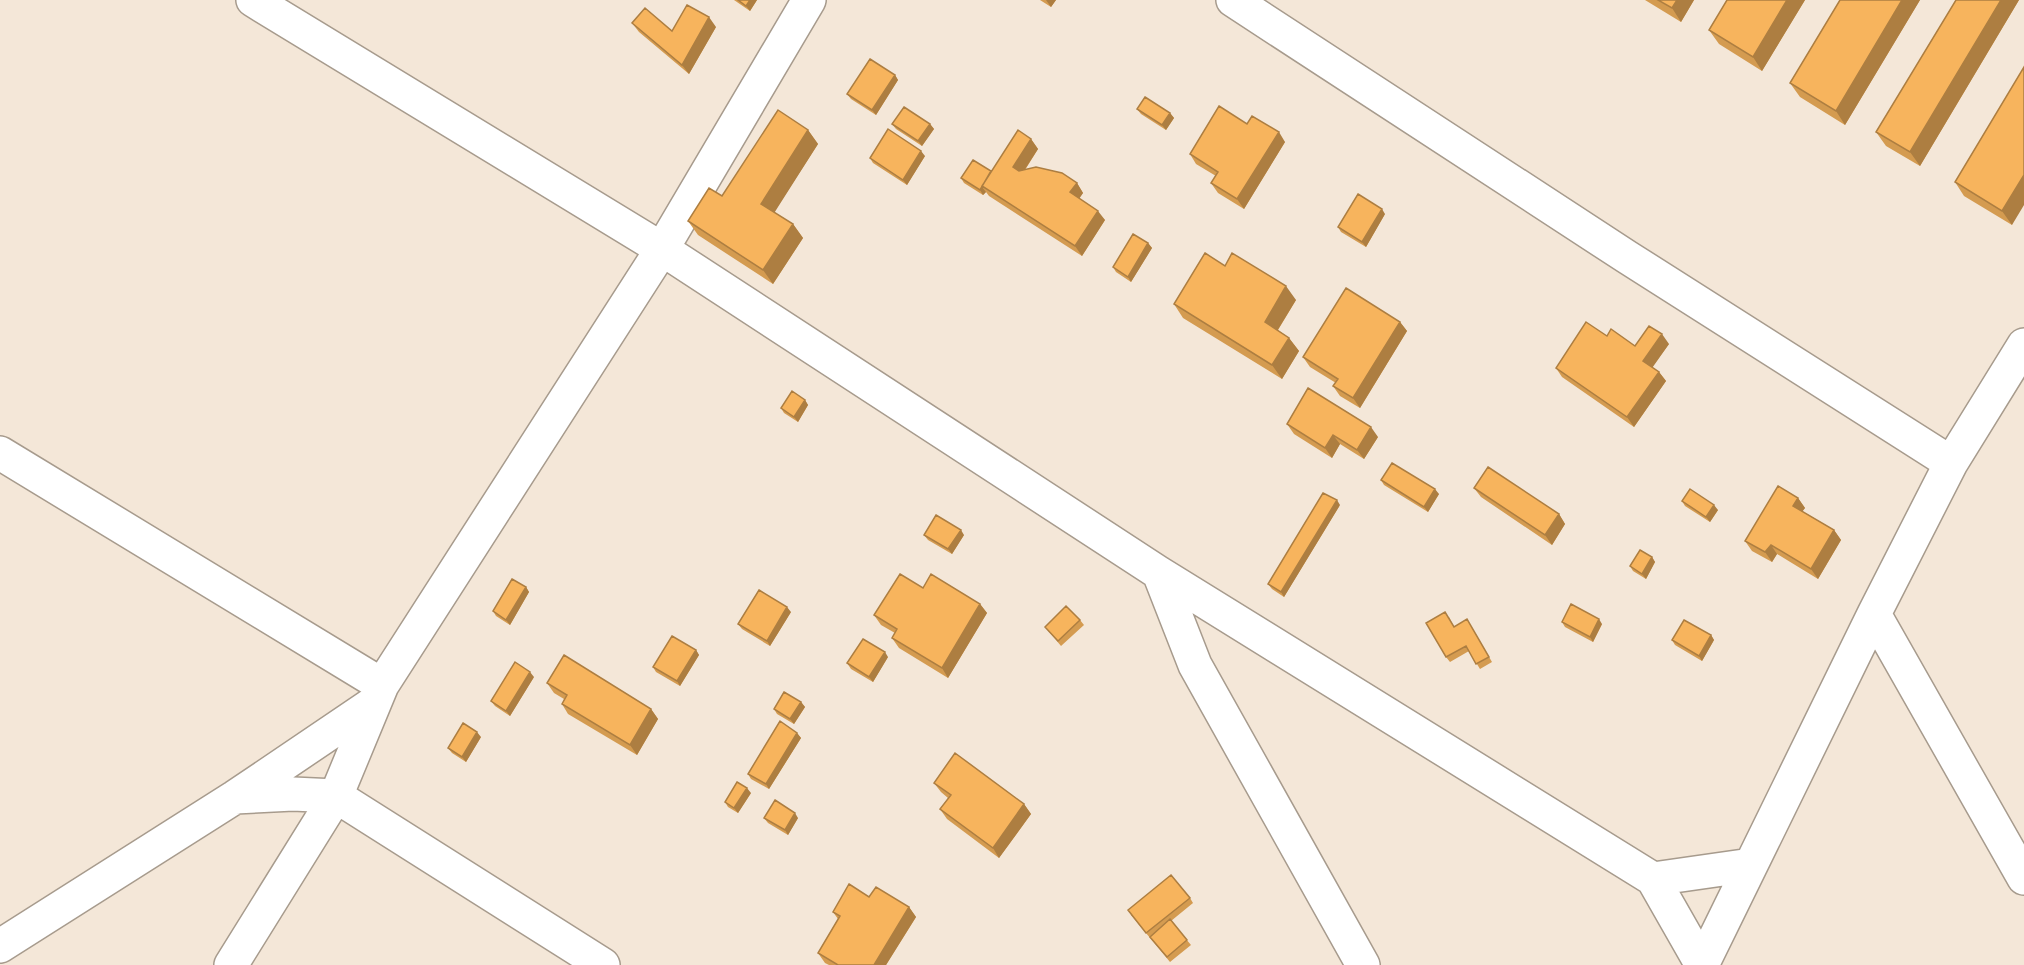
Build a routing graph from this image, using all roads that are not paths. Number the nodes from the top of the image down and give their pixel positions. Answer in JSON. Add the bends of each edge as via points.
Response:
{"nodes":[{"id":1,"x":253,"y":0,"type":"edge"},
{"id":2,"x":809,"y":0,"type":"edge"},
{"id":3,"x":1233,"y":0,"type":"edge"},
{"id":4,"x":662,"y":249,"type":"junction"},
{"id":5,"x":2024,"y":345,"type":"edge"},
{"id":6,"x":0,"y":453,"type":"edge"},
{"id":7,"x":1951,"y":463,"type":"junction"},
{"id":8,"x":1159,"y":573,"type":"junction"},
{"id":9,"x":1874,"y":614,"type":"junction"},
{"id":10,"x":378,"y":694,"type":"junction"},
{"id":11,"x":235,"y":796,"type":"junction"},
{"id":12,"x":336,"y":796,"type":"junction"},
{"id":13,"x":1750,"y":865,"type":"junction"},
{"id":14,"x":2024,"y":878,"type":"edge"},
{"id":15,"x":1653,"y":879,"type":"junction"},
{"id":16,"x":0,"y":946,"type":"edge"},
{"id":17,"x":231,"y":965,"type":"edge"},
{"id":18,"x":603,"y":965,"type":"edge"},
{"id":19,"x":1363,"y":965,"type":"edge"}],
"edges":[{"from":1,"to":4,"type":"street"},
{"from":2,"to":4,"type":"street"},
{"from":3,"to":7,"type":"street"},
{"from":4,"to":8,"type":"street"},
{"from":4,"to":10,"type":"street"},
{"from":5,"to":7,"type":"street"},
{"from":6,"to":10,"type":"street"},
{"from":7,"to":9,"type":"street"},
{"from":8,"to":15,"type":"street"},
{"from":8,"to":19,"type":"street","via":[[1195,665]]},
{"from":9,"to":13,"type":"street"},
{"from":9,"to":14,"type":"street"},
{"from":10,"to":11,"type":"street"},
{"from":10,"to":12,"type":"street"},
{"from":11,"to":12,"type":"street"},
{"from":11,"to":16,"type":"street"},
{"from":12,"to":17,"type":"street"},
{"from":12,"to":18,"type":"street"},
{"from":13,"to":15,"type":"street"},
{"from":13,"to":15,"type":"street","via":[[1702,965]]}]}
